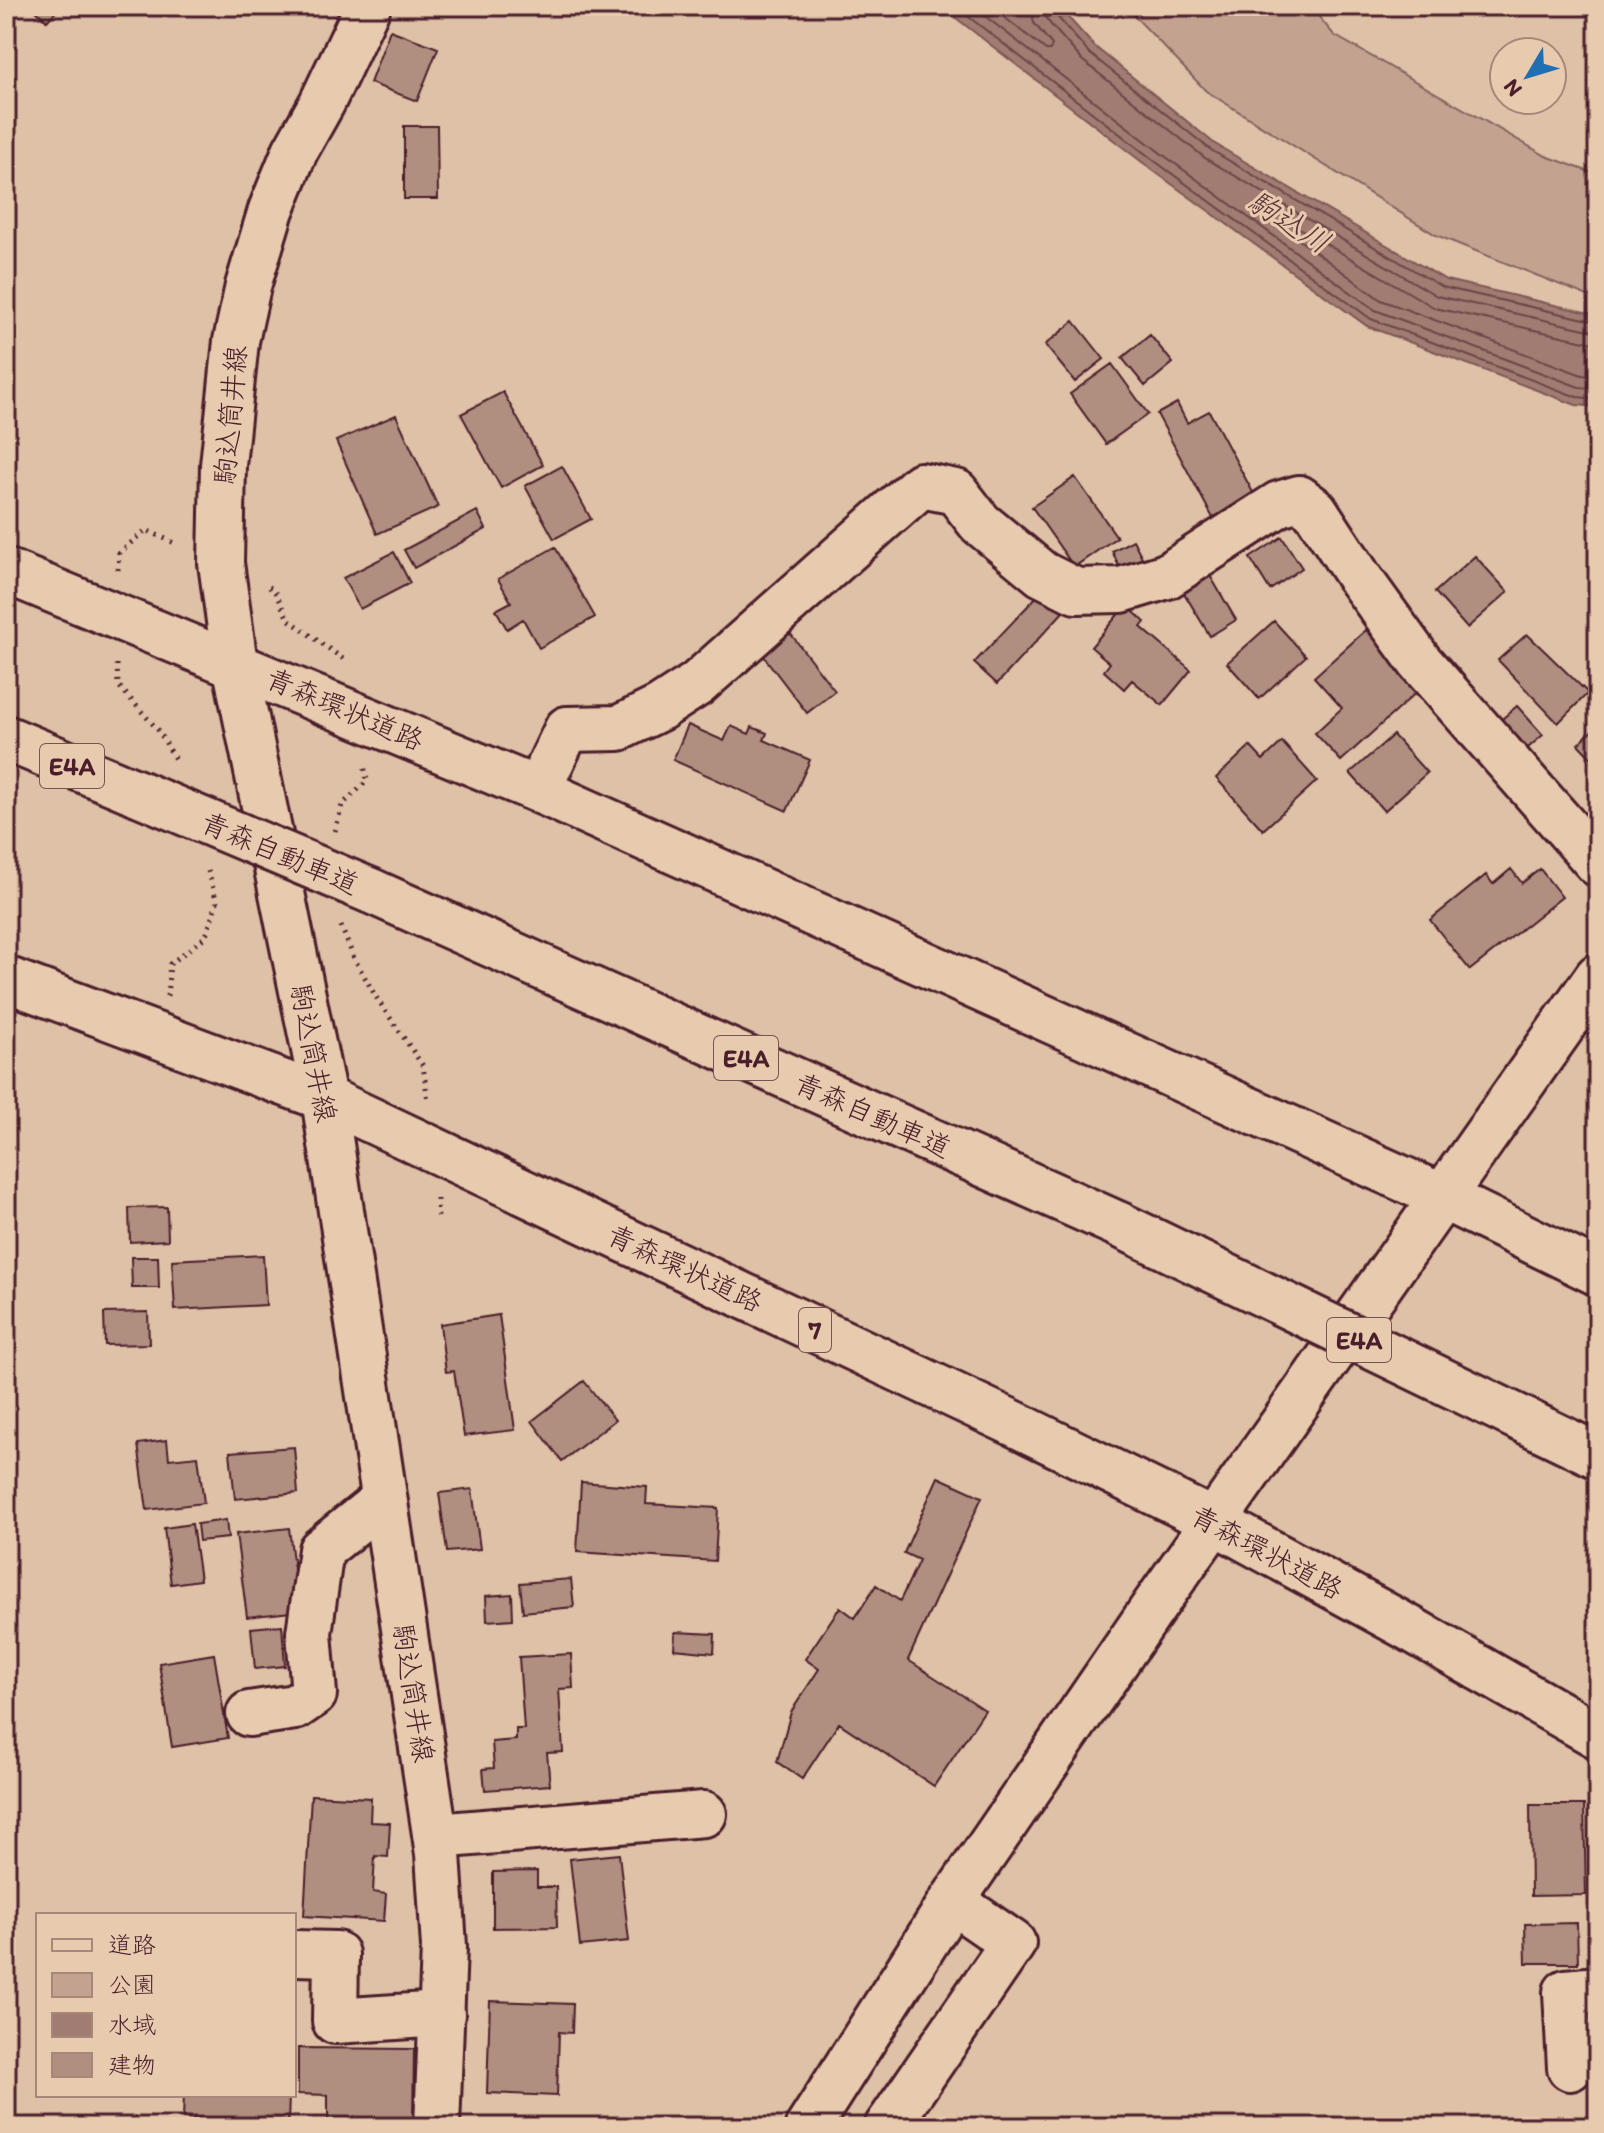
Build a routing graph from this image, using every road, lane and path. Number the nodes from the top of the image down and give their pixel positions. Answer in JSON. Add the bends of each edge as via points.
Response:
{"nodes":[{"id":1,"x":368,"y":6,"type":"edge"},
{"id":2,"x":6,"y":571,"type":"edge"},
{"id":3,"x":235,"y":664,"type":"junction"},
{"id":4,"x":6,"y":738,"type":"edge"},
{"id":5,"x":538,"y":790,"type":"junction"},
{"id":6,"x":1598,"y":864,"type":"edge"},
{"id":7,"x":1598,"y":976,"type":"edge"},
{"id":8,"x":6,"y":979,"type":"edge"},
{"id":9,"x":324,"y":1098,"type":"junction"},
{"id":10,"x":1443,"y":1197,"type":"junction"},
{"id":11,"x":1598,"y":1273,"type":"edge"},
{"id":12,"x":1598,"y":1456,"type":"edge"},
{"id":13,"x":384,"y":1499,"type":"junction"},
{"id":14,"x":1213,"y":1521,"type":"junction"},
{"id":15,"x":249,"y":1714,"type":"dead end"},
{"id":16,"x":1598,"y":1736,"type":"edge"},
{"id":17,"x":704,"y":1814,"type":"dead end"},
{"id":18,"x":436,"y":1836,"type":"junction"},
{"id":19,"x":952,"y":1901,"type":"junction"},
{"id":20,"x":296,"y":1953,"type":"edge"},
{"id":21,"x":1598,"y":1989,"type":"edge"},
{"id":22,"x":442,"y":2014,"type":"junction"},
{"id":23,"x":1570,"y":2068,"type":"dead end"},
{"id":24,"x":437,"y":2127,"type":"edge"},
{"id":25,"x":808,"y":2127,"type":"edge"},
{"id":26,"x":887,"y":2127,"type":"edge"}],
"edges":[{"from":1,"to":3,"type":"main road","name":"駒込筒井線","via":[[271,210],[236,341],[223,465],[221,563]]},
{"from":2,"to":3,"type":"main road","name":"青森環状道路"},
{"from":3,"to":5,"type":"main road","name":"青森環状道路"},
{"from":3,"to":9,"type":"main road","name":"駒込筒井線"},
{"from":4,"to":12,"type":"main road","name":"青森自動車道","number":"E4A","bridge":true,"via":[[371,891],[1120,1225]]},
{"from":5,"to":6,"type":"main road","via":[[567,729],[619,728],[697,684],[921,485],[956,492],[980,523],[1042,574],[1076,591],[1121,590],[1167,576],[1279,504],[1299,498],[1315,510],[1420,662]]},
{"from":5,"to":10,"type":"main road","name":"青森環状道路"},
{"from":7,"to":10,"type":"main road"},
{"from":8,"to":9,"type":"main road","name":"青森環状道路","number":"7"},
{"from":9,"to":13,"type":"main road","name":"駒込筒井線"},
{"from":9,"to":14,"type":"main road","name":"青森環状道路","number":"7"},
{"from":10,"to":11,"type":"main road","name":"青森環状道路"},
{"from":10,"to":14,"type":"main road"},
{"from":13,"to":15,"type":"main road","via":[[321,1550],[309,1633],[314,1694],[295,1707]]},
{"from":13,"to":18,"type":"main road","name":"駒込筒井線"},
{"from":14,"to":16,"type":"main road","name":"青森環状道路","number":"7"},
{"from":14,"to":19,"type":"main road"},
{"from":17,"to":18,"type":"main road"},
{"from":18,"to":22,"type":"main road","name":"駒込筒井線","via":[[444,1947]]},
{"from":19,"to":25,"type":"main road"},
{"from":19,"to":26,"type":"main road","via":[[1013,1943]]},
{"from":20,"to":22,"type":"main road","via":[[336,1954],[335,2021]]},
{"from":21,"to":23,"type":"main road","via":[[1566,1992]]},
{"from":22,"to":24,"type":"main road","name":"駒込筒井線"}]}
